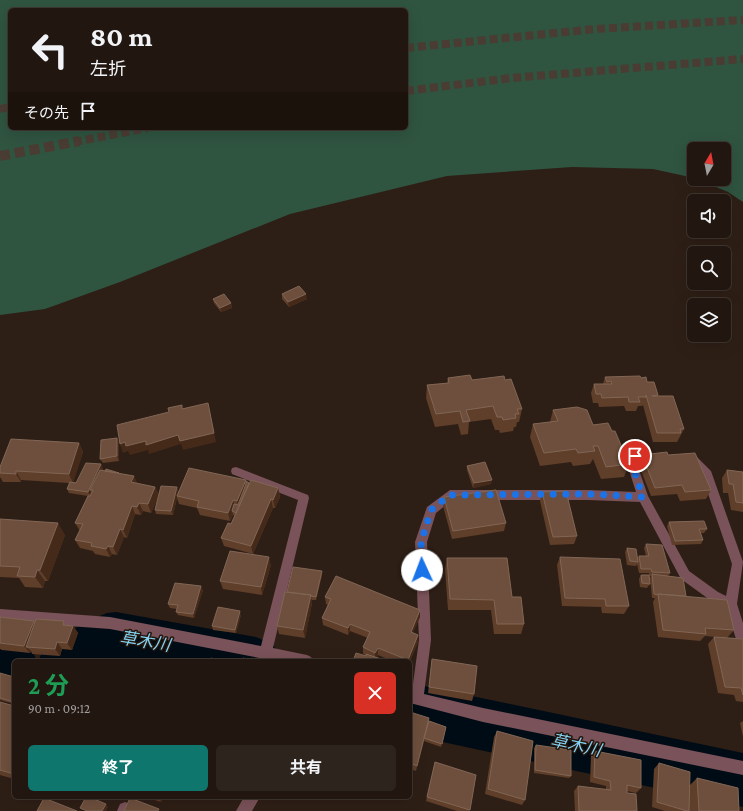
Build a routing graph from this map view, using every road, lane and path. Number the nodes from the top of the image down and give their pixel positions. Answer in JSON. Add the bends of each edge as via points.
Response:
{"nodes":[{"id":1,"x":663,"y":458,"type":"edge"},
{"id":2,"x":685,"y":459,"type":"edge"},
{"id":3,"x":236,"y":471,"type":"dead end"},
{"id":4,"x":643,"y":497,"type":"junction"},
{"id":5,"x":731,"y":604,"type":"junction"},
{"id":6,"x":0,"y":614,"type":"edge"},
{"id":7,"x":743,"y":642,"type":"edge"},
{"id":8,"x":266,"y":653,"type":"junction"},
{"id":9,"x":297,"y":659,"type":"edge"},
{"id":10,"x":414,"y":698,"type":"edge"},
{"id":11,"x":743,"y":768,"type":"edge"},
{"id":12,"x":251,"y":799,"type":"edge"},
{"id":13,"x":242,"y":811,"type":"edge"}],
"edges":[{"from":1,"to":4,"type":"street","via":[[635,456],[632,464]]},
{"from":2,"to":5,"type":"street","via":[[692,459],[707,474],[738,564]]},
{"from":3,"to":8,"type":"street","via":[[304,498]]},
{"from":4,"to":5,"type":"street","via":[[685,575],[714,596]]},
{"from":4,"to":10,"type":"street","via":[[588,494],[450,495],[431,510],[421,542],[425,640]]},
{"from":5,"to":7,"type":"street"},
{"from":6,"to":8,"type":"street","via":[[110,623]]},
{"from":8,"to":9,"type":"street"},
{"from":10,"to":11,"type":"street","via":[[484,715]]},
{"from":12,"to":13,"type":"street"}]}
